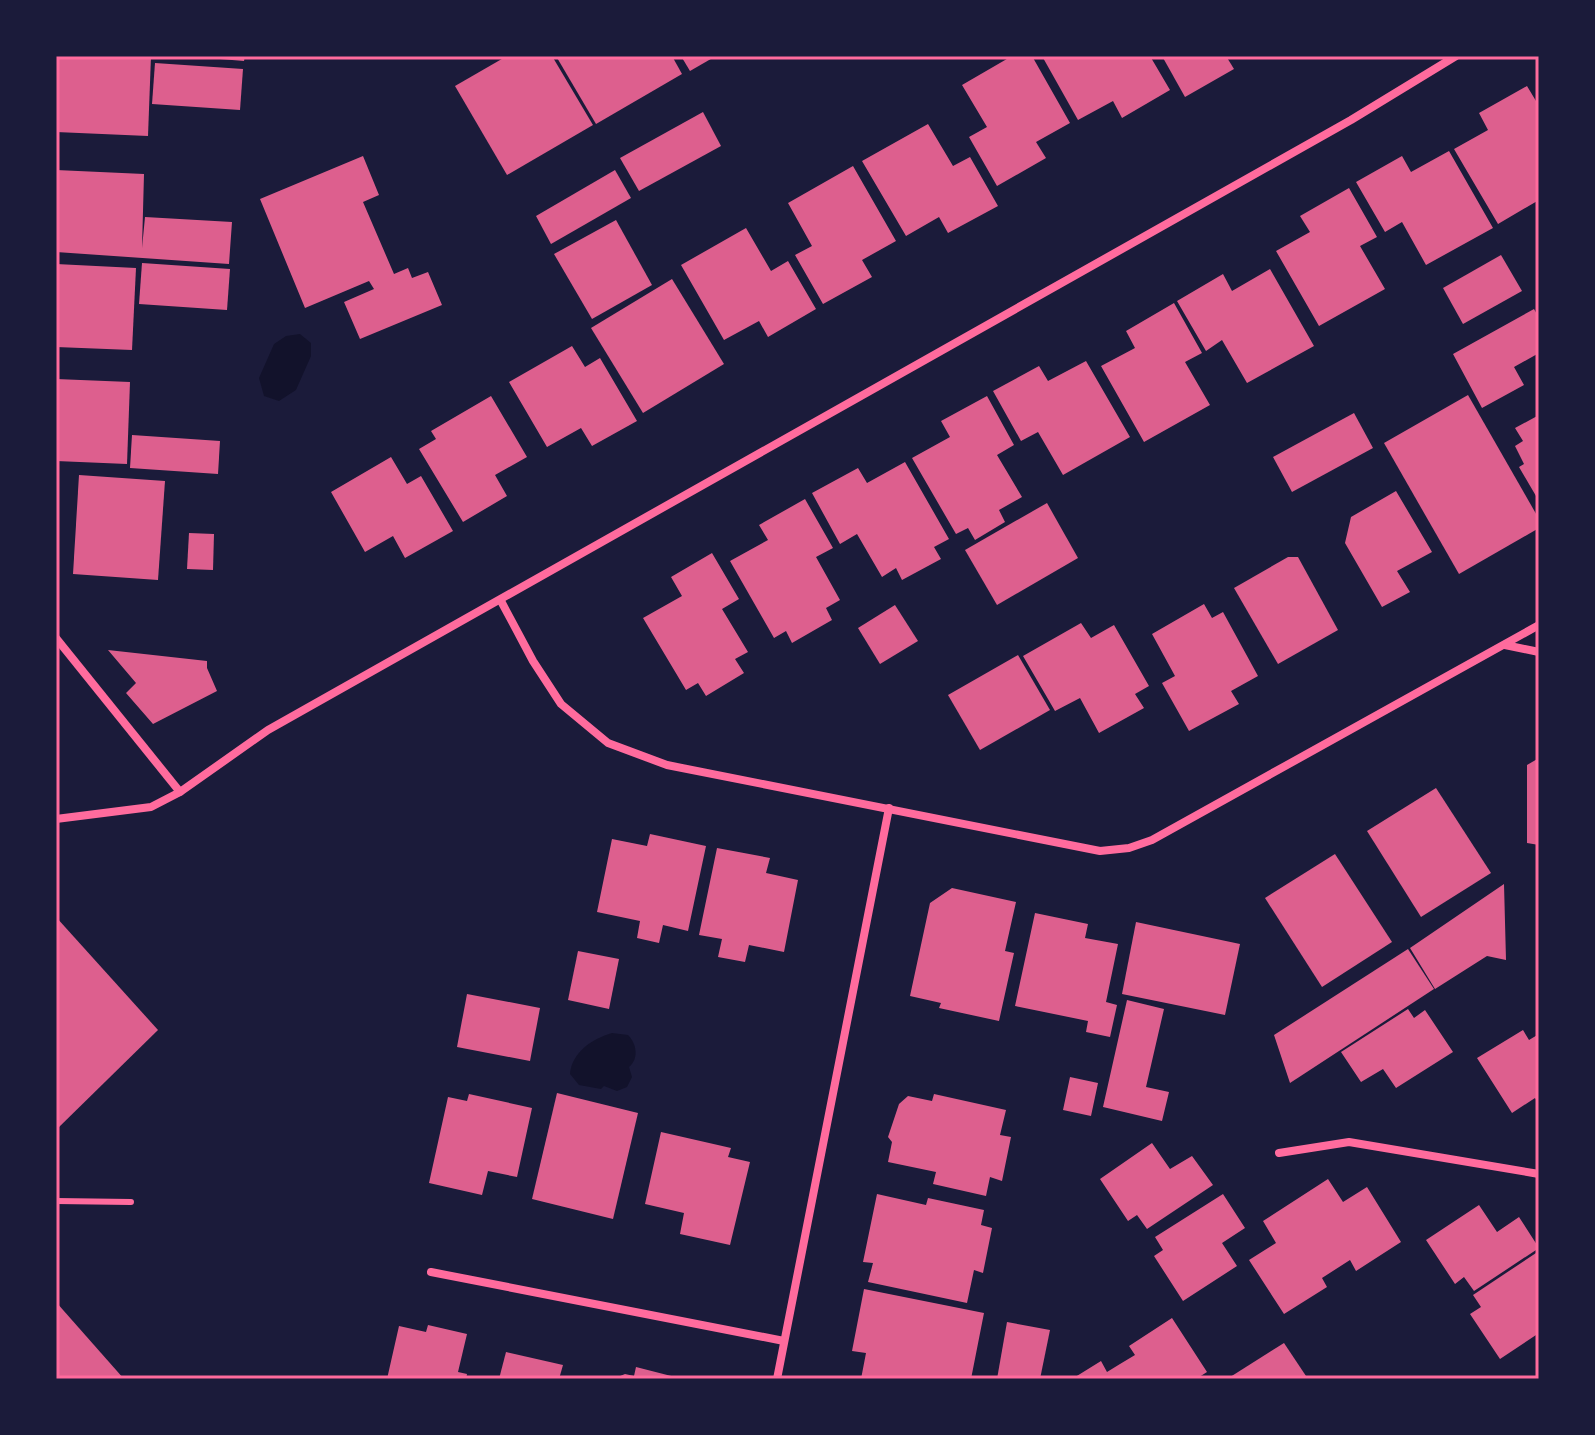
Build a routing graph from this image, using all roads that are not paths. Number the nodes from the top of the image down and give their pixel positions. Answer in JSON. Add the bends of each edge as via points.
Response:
{"nodes":[{"id":1,"x":1456,"y":56,"type":"edge"},
{"id":2,"x":501,"y":601,"type":"junction"},
{"id":3,"x":1539,"y":625,"type":"edge"},
{"id":4,"x":56,"y":638,"type":"edge"},
{"id":5,"x":1505,"y":645,"type":"junction"},
{"id":6,"x":1539,"y":652,"type":"edge"},
{"id":7,"x":180,"y":792,"type":"junction"},
{"id":8,"x":889,"y":808,"type":"junction"},
{"id":9,"x":56,"y":819,"type":"edge"},
{"id":10,"x":1279,"y":1153,"type":"dead end"},
{"id":11,"x":1539,"y":1174,"type":"edge"},
{"id":12,"x":56,"y":1201,"type":"edge"},
{"id":13,"x":131,"y":1202,"type":"dead end"},
{"id":14,"x":431,"y":1272,"type":"dead end"},
{"id":15,"x":784,"y":1341,"type":"junction"},
{"id":16,"x":777,"y":1379,"type":"edge"}],
"edges":[{"from":1,"to":2,"type":"street"},
{"from":2,"to":7,"type":"street","via":[[268,730]]},
{"from":2,"to":8,"type":"street","via":[[561,704],[608,743],[667,765]]},
{"from":3,"to":5,"type":"street"},
{"from":4,"to":7,"type":"street"},
{"from":5,"to":6,"type":"street"},
{"from":5,"to":8,"type":"street","via":[[1215,808],[1129,848],[1100,851]]},
{"from":7,"to":9,"type":"street","via":[[151,807]]},
{"from":8,"to":15,"type":"street"},
{"from":10,"to":11,"type":"street","via":[[1349,1142]]},
{"from":12,"to":13,"type":"lane"},
{"from":14,"to":15,"type":"street"},
{"from":15,"to":16,"type":"street"}]}
